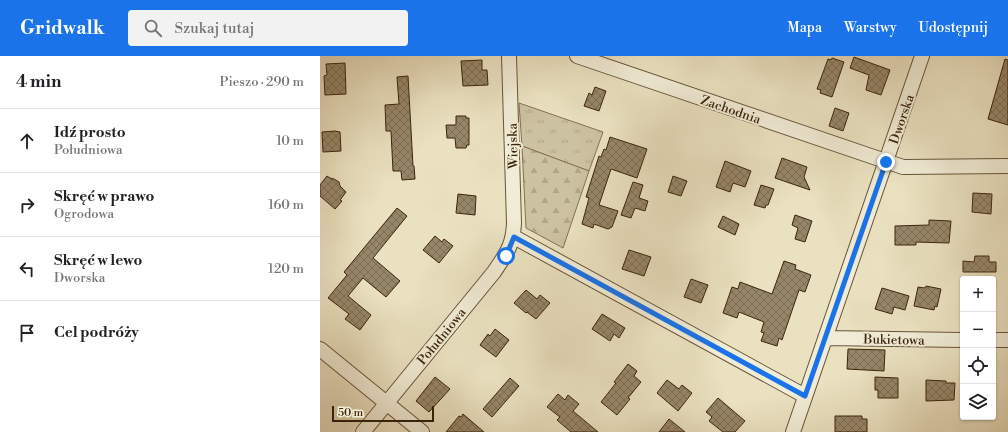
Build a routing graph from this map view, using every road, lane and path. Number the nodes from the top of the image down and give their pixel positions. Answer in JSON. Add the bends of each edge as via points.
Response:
{"nodes":[{"id":1,"x":509,"y":56,"type":"edge"},
{"id":2,"x":577,"y":56,"type":"edge"},
{"id":3,"x":922,"y":56,"type":"edge"},
{"id":4,"x":886,"y":162,"type":"junction"},
{"id":5,"x":1008,"y":166,"type":"edge"},
{"id":6,"x":514,"y":237,"type":"junction"},
{"id":7,"x":825,"y":338,"type":"junction"},
{"id":8,"x":960,"y":340,"type":"edge"},
{"id":9,"x":996,"y":340,"type":"edge"},
{"id":10,"x":1008,"y":340,"type":"edge"},
{"id":11,"x":320,"y":349,"type":"edge"},
{"id":12,"x":805,"y":396,"type":"junction"},
{"id":13,"x":387,"y":403,"type":"junction"},
{"id":14,"x":362,"y":432,"type":"edge"},
{"id":15,"x":422,"y":432,"type":"edge"},
{"id":16,"x":793,"y":432,"type":"edge"}],
"edges":[{"from":1,"to":6,"type":"street","name":"Wiejska"},
{"from":2,"to":4,"type":"street","name":"Zachodnia"},
{"from":3,"to":4,"type":"street","name":"Dworska"},
{"from":4,"to":5,"type":"street","name":"Zachodnia","via":[[903,167]]},
{"from":4,"to":7,"type":"street","name":"Dworska"},
{"from":6,"to":12,"type":"street"},
{"from":6,"to":13,"type":"street","name":"Południowa","via":[[506,256],[494,272]]},
{"from":7,"to":8,"type":"street","name":"Bukietowa"},
{"from":7,"to":12,"type":"street","name":"Dworska"},
{"from":9,"to":10,"type":"street"},
{"from":11,"to":13,"type":"street"},
{"from":12,"to":16,"type":"street","name":"Dworska"},
{"from":13,"to":14,"type":"street","name":"Południowa"},
{"from":13,"to":15,"type":"street"}]}
